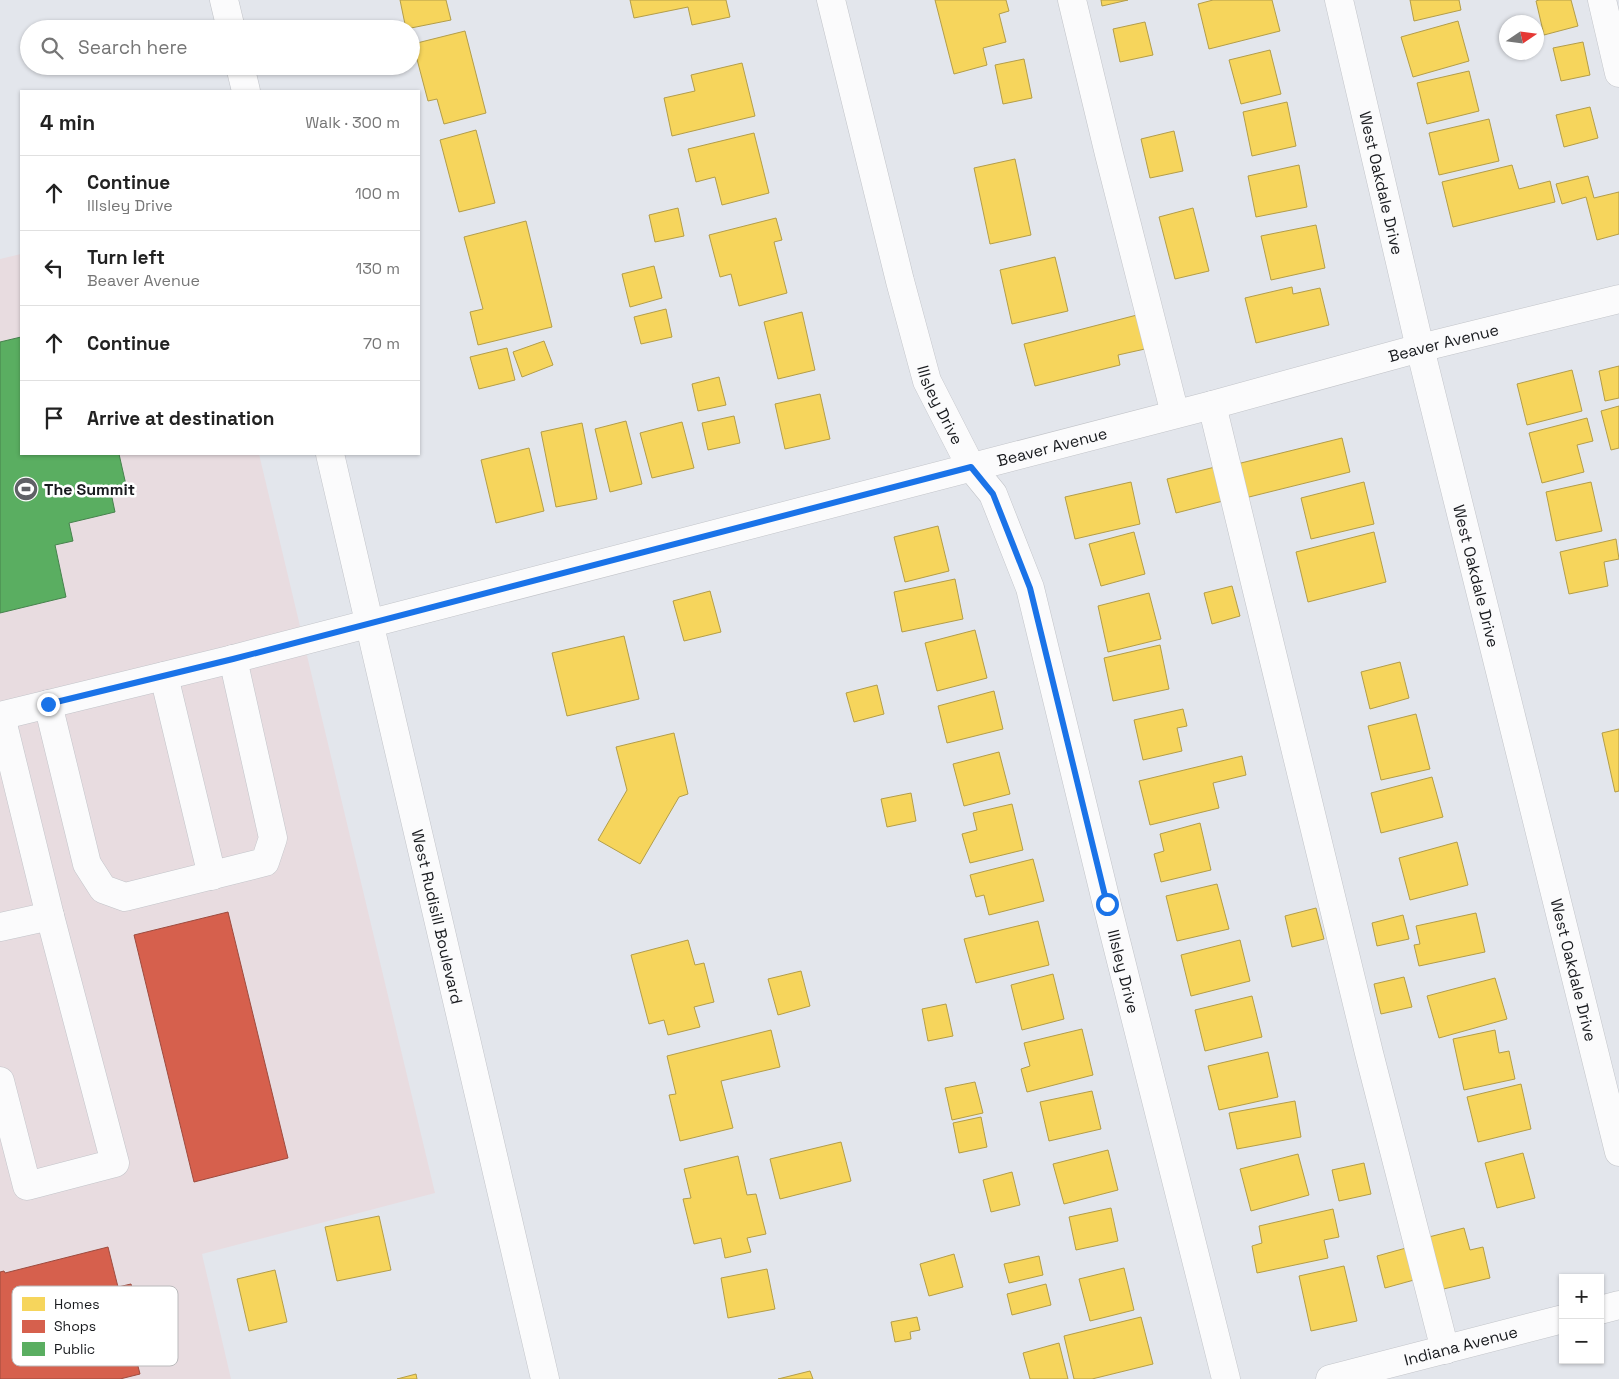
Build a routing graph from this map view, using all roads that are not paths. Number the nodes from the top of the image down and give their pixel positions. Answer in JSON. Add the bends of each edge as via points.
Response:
{"nodes":[{"id":1,"x":224,"y":0,"type":"edge"},
{"id":2,"x":831,"y":0,"type":"edge"},
{"id":3,"x":1072,"y":0,"type":"edge"},
{"id":4,"x":1338,"y":0,"type":"edge"},
{"id":5,"x":1602,"y":0,"type":"edge"},
{"id":6,"x":229,"y":20,"type":"edge"},
{"id":7,"x":1619,"y":73,"type":"edge"},
{"id":8,"x":242,"y":75,"type":"edge"},
{"id":9,"x":246,"y":90,"type":"edge"},
{"id":10,"x":1619,"y":299,"type":"edge"},
{"id":11,"x":1420,"y":348,"type":"junction"},
{"id":12,"x":1212,"y":405,"type":"junction"},
{"id":13,"x":1175,"y":414,"type":"junction"},
{"id":14,"x":330,"y":455,"type":"edge"},
{"id":15,"x":971,"y":467,"type":"junction"},
{"id":16,"x":369,"y":623,"type":"junction"},
{"id":17,"x":233,"y":659,"type":"junction"},
{"id":18,"x":164,"y":676,"type":"junction"},
{"id":19,"x":48,"y":704,"type":"junction"},
{"id":20,"x":1,"y":716,"type":"edge"},
{"id":21,"x":212,"y":876,"type":"junction"},
{"id":22,"x":50,"y":916,"type":"junction"},
{"id":23,"x":0,"y":927,"type":"edge"},
{"id":24,"x":0,"y":1082,"type":"edge"},
{"id":25,"x":1619,"y":1152,"type":"edge"},
{"id":26,"x":1619,"y":1305,"type":"edge"},
{"id":27,"x":1604,"y":1309,"type":"edge"},
{"id":28,"x":1559,"y":1320,"type":"edge"},
{"id":29,"x":1445,"y":1350,"type":"junction"},
{"id":30,"x":545,"y":1379,"type":"edge"},
{"id":31,"x":1226,"y":1379,"type":"edge"},
{"id":32,"x":1330,"y":1379,"type":"edge"}],
"edges":[{"from":1,"to":6,"type":"street"},
{"from":2,"to":15,"type":"street","name":"Illsley Drive","via":[[926,381]]},
{"from":3,"to":13,"type":"street"},
{"from":4,"to":11,"type":"street","name":"West Oakdale Drive"},
{"from":5,"to":7,"type":"street"},
{"from":8,"to":9,"type":"street"},
{"from":10,"to":11,"type":"street","name":"Beaver Avenue"},
{"from":11,"to":12,"type":"street","name":"Beaver Avenue"},
{"from":11,"to":25,"type":"street","name":"West Oakdale Drive"},
{"from":12,"to":13,"type":"street","name":"Beaver Avenue"},
{"from":12,"to":29,"type":"street","via":[[1369,1053]]},
{"from":13,"to":15,"type":"street","name":"Beaver Avenue"},
{"from":14,"to":16,"type":"street","name":"West Rudisill Boulevard"},
{"from":15,"to":16,"type":"street","name":"Beaver Avenue"},
{"from":15,"to":31,"type":"street","name":"Illsley Drive","via":[[993,494],[1030,588]]},
{"from":16,"to":17,"type":"street","name":"Beaver Avenue"},
{"from":16,"to":30,"type":"street","name":"West Rudisill Boulevard"},
{"from":17,"to":18,"type":"street","name":"Beaver Avenue"},
{"from":17,"to":21,"type":"street","via":[[273,838],[265,862]]},
{"from":18,"to":19,"type":"street","name":"Beaver Avenue"},
{"from":18,"to":21,"type":"street"},
{"from":19,"to":20,"type":"street","name":"Beaver Avenue"},
{"from":19,"to":21,"type":"street","via":[[87,864],[103,889],[125,897]]},
{"from":20,"to":22,"type":"street"},
{"from":22,"to":23,"type":"street"},
{"from":22,"to":24,"type":"street","via":[[115,1163],[27,1186]]},
{"from":26,"to":27,"type":"street"},
{"from":28,"to":29,"type":"street","name":"Indiana Avenue"},
{"from":29,"to":32,"type":"street","name":"Indiana Avenue"}]}
